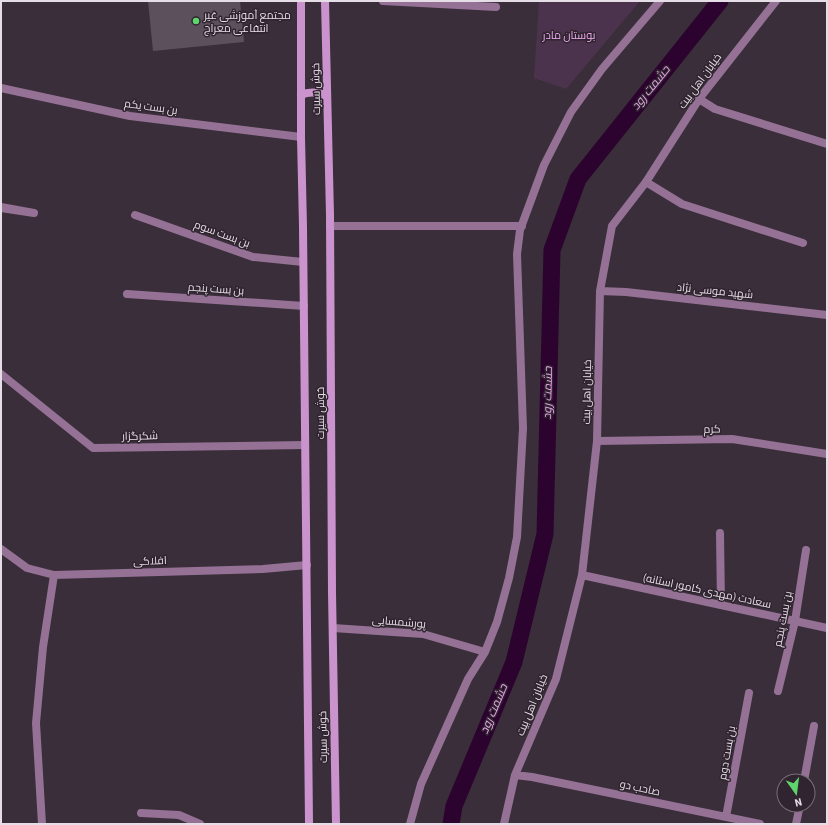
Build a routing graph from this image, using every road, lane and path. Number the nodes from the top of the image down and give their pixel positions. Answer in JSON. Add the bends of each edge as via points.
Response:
{"nodes":[{"id":1,"x":301,"y":1,"type":"edge"},
{"id":2,"x":325,"y":1,"type":"edge"},
{"id":3,"x":383,"y":1,"type":"edge"},
{"id":4,"x":660,"y":1,"type":"edge"},
{"id":5,"x":776,"y":1,"type":"edge"},
{"id":6,"x":496,"y":7,"type":"dead end"},
{"id":7,"x":1,"y":88,"type":"edge"},
{"id":8,"x":301,"y":95,"type":"junction"},
{"id":9,"x":327,"y":96,"type":"junction"},
{"id":10,"x":699,"y":99,"type":"junction"},
{"id":11,"x":301,"y":137,"type":"junction"},
{"id":12,"x":827,"y":144,"type":"edge"},
{"id":13,"x":646,"y":182,"type":"junction"},
{"id":14,"x":135,"y":215,"type":"dead end"},
{"id":15,"x":330,"y":226,"type":"junction"},
{"id":16,"x":522,"y":226,"type":"junction"},
{"id":17,"x":803,"y":243,"type":"dead end"},
{"id":18,"x":303,"y":262,"type":"junction"},
{"id":19,"x":600,"y":291,"type":"junction"},
{"id":20,"x":127,"y":294,"type":"dead end"},
{"id":21,"x":304,"y":306,"type":"junction"},
{"id":22,"x":827,"y":315,"type":"edge"},
{"id":23,"x":1,"y":374,"type":"edge"},
{"id":24,"x":597,"y":442,"type":"junction"},
{"id":25,"x":305,"y":445,"type":"junction"},
{"id":26,"x":827,"y":454,"type":"edge"},
{"id":27,"x":720,"y":533,"type":"dead end"},
{"id":28,"x":1,"y":549,"type":"edge"},
{"id":29,"x":806,"y":550,"type":"dead end"},
{"id":30,"x":307,"y":566,"type":"junction"},
{"id":31,"x":54,"y":575,"type":"junction"},
{"id":32,"x":582,"y":575,"type":"junction"},
{"id":33,"x":721,"y":605,"type":"junction"},
{"id":34,"x":795,"y":621,"type":"junction"},
{"id":35,"x":333,"y":628,"type":"junction"},
{"id":36,"x":827,"y":628,"type":"edge"},
{"id":37,"x":485,"y":652,"type":"junction"},
{"id":38,"x":778,"y":691,"type":"dead end"},
{"id":39,"x":749,"y":693,"type":"dead end"},
{"id":40,"x":814,"y":726,"type":"dead end"},
{"id":41,"x":805,"y":773,"type":"edge"},
{"id":42,"x":515,"y":775,"type":"junction"},
{"id":43,"x":141,"y":813,"type":"dead end"},
{"id":44,"x":798,"y":813,"type":"edge"},
{"id":45,"x":726,"y":817,"type":"junction"},
{"id":46,"x":42,"y":824,"type":"edge"},
{"id":47,"x":200,"y":824,"type":"edge"},
{"id":48,"x":310,"y":824,"type":"edge"},
{"id":49,"x":336,"y":824,"type":"edge"},
{"id":50,"x":410,"y":824,"type":"edge"},
{"id":51,"x":504,"y":824,"type":"edge"},
{"id":52,"x":760,"y":824,"type":"edge"},
{"id":53,"x":796,"y":824,"type":"edge"}],
"edges":[{"from":1,"to":8,"type":"main road","name":"خوش سیرت"},
{"from":2,"to":9,"type":"main road","name":"خوش سیرت"},
{"from":3,"to":6,"type":"street"},
{"from":4,"to":16,"type":"street","via":[[602,69],[571,112],[544,165]]},
{"from":5,"to":10,"type":"street","name":"خیابان اهل بیت"},
{"from":7,"to":11,"type":"street","name":"بن بست یکم","via":[[130,116]]},
{"from":8,"to":9,"type":"main road","via":[[315,92]]},
{"from":8,"to":11,"type":"main road","name":"خوش سیرت"},
{"from":9,"to":15,"type":"main road","name":"خوش سیرت"},
{"from":10,"to":12,"type":"street","via":[[715,109]]},
{"from":10,"to":13,"type":"street","name":"خیابان اهل بیت"},
{"from":11,"to":18,"type":"main road","name":"خوش سیرت"},
{"from":13,"to":17,"type":"street","via":[[682,204]]},
{"from":13,"to":19,"type":"street","name":"خیابان اهل بیت","via":[[612,226]]},
{"from":14,"to":18,"type":"street","name":"بن بست سوم","via":[[253,257]]},
{"from":15,"to":16,"type":"street"},
{"from":15,"to":35,"type":"main road","name":"خوش سیرت"},
{"from":16,"to":37,"type":"street","via":[[517,254],[523,428],[517,537],[497,622]]},
{"from":18,"to":21,"type":"main road","name":"خوش سیرت"},
{"from":19,"to":22,"type":"street","name":"شهید موسی نژاد"},
{"from":19,"to":24,"type":"street","name":"خیابان اهل بیت"},
{"from":20,"to":21,"type":"street","name":"بن بست پنجم"},
{"from":21,"to":25,"type":"main road","name":"خوش سیرت"},
{"from":23,"to":25,"type":"street","name":"شکرگزار","via":[[93,448]]},
{"from":24,"to":26,"type":"street","name":"کرم","via":[[732,439]]},
{"from":24,"to":32,"type":"street","name":"خیابان اهل بیت"},
{"from":25,"to":30,"type":"main road","name":"خوش سیرت"},
{"from":27,"to":33,"type":"street"},
{"from":28,"to":31,"type":"street","name":"افلاکی","via":[[27,568]]},
{"from":29,"to":34,"type":"street","name":"بن بست پنجم"},
{"from":30,"to":31,"type":"street","name":"افلاکی"},
{"from":30,"to":48,"type":"main road","name":"خوش سیرت"},
{"from":31,"to":46,"type":"street","via":[[43,647],[36,723]]},
{"from":32,"to":33,"type":"street","name":"سعادت (مهدی کامور استانه)"},
{"from":32,"to":42,"type":"street","name":"خیابان اهل بیت","via":[[556,680]]},
{"from":33,"to":34,"type":"street","name":"سعادت (مهدی کامور استانه)"},
{"from":34,"to":36,"type":"street","name":"سعادت (مهدی کامور استانه)"},
{"from":34,"to":38,"type":"street","name":"بن بست پنجم"},
{"from":35,"to":37,"type":"street","name":"پورشمسایی","via":[[423,634]]},
{"from":35,"to":49,"type":"main road","name":"خوش سیرت"},
{"from":37,"to":50,"type":"street","via":[[468,679],[421,784]]},
{"from":39,"to":45,"type":"street","name":"بن بست دوم"},
{"from":40,"to":41,"type":"street"},
{"from":42,"to":45,"type":"street","name":"صاحب دو"},
{"from":42,"to":51,"type":"street","name":"خیابان اهل بیت"},
{"from":43,"to":47,"type":"street","via":[[179,815]]},
{"from":44,"to":53,"type":"street"},
{"from":45,"to":52,"type":"street","name":"صاحب دو"}]}
